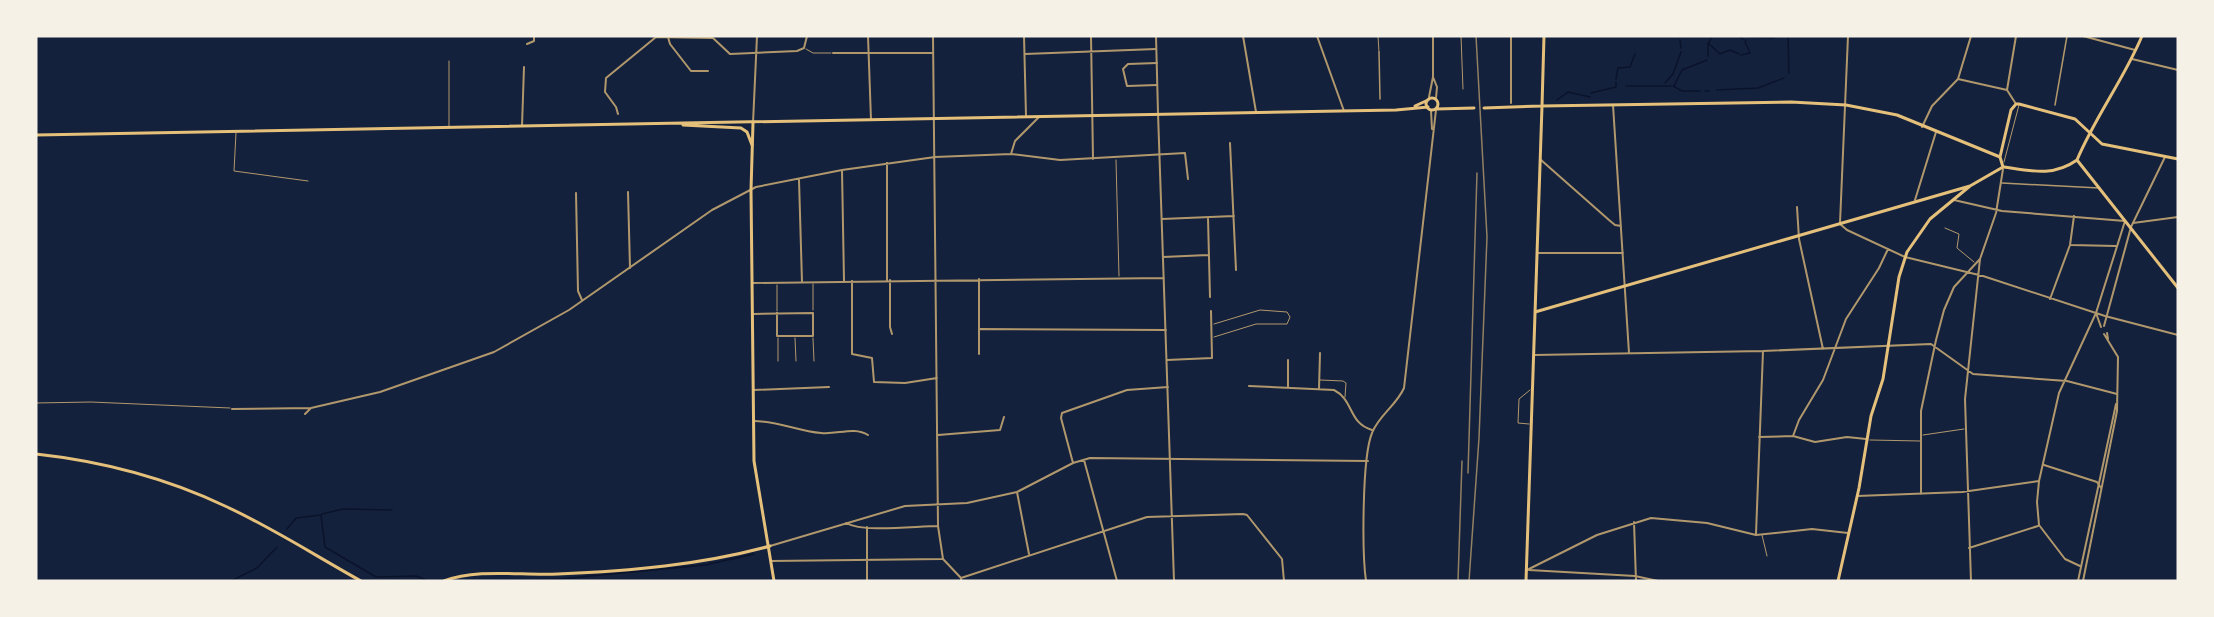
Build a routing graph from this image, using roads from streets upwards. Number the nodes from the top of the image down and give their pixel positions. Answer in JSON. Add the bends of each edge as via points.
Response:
{"nodes":[{"id":1,"x":534,"y":36,"type":"edge"},
{"id":2,"x":757,"y":36,"type":"edge"},
{"id":3,"x":807,"y":36,"type":"edge"},
{"id":4,"x":868,"y":36,"type":"edge"},
{"id":5,"x":933,"y":36,"type":"edge"},
{"id":6,"x":1024,"y":36,"type":"edge"},
{"id":7,"x":1091,"y":36,"type":"edge"},
{"id":8,"x":1156,"y":36,"type":"edge"},
{"id":9,"x":1244,"y":36,"type":"edge"},
{"id":10,"x":1317,"y":36,"type":"edge"},
{"id":11,"x":1433,"y":36,"type":"edge"},
{"id":12,"x":1511,"y":36,"type":"edge"},
{"id":13,"x":1544,"y":36,"type":"edge"},
{"id":14,"x":1848,"y":36,"type":"edge"},
{"id":15,"x":1971,"y":36,"type":"edge"},
{"id":16,"x":2016,"y":36,"type":"edge"},
{"id":17,"x":2067,"y":36,"type":"edge"},
{"id":18,"x":2083,"y":36,"type":"edge"},
{"id":19,"x":2142,"y":36,"type":"edge"},
{"id":20,"x":668,"y":37,"type":"edge"},
{"id":21,"x":527,"y":44,"type":"dead end"},
{"id":22,"x":1156,"y":49,"type":"junction"},
{"id":23,"x":2136,"y":50,"type":"junction"},
{"id":24,"x":1091,"y":52,"type":"junction"},
{"id":25,"x":1379,"y":52,"type":"road end"},
{"id":26,"x":756,"y":53,"type":"junction"},
{"id":27,"x":833,"y":53,"type":"road end"},
{"id":28,"x":869,"y":53,"type":"junction"},
{"id":29,"x":933,"y":53,"type":"junction"},
{"id":30,"x":1025,"y":54,"type":"junction"},
{"id":31,"x":2132,"y":59,"type":"junction"},
{"id":32,"x":1156,"y":63,"type":"junction"},
{"id":33,"x":524,"y":67,"type":"dead end"},
{"id":34,"x":2178,"y":70,"type":"edge"},
{"id":35,"x":708,"y":71,"type":"dead end"},
{"id":36,"x":1433,"y":77,"type":"junction"},
{"id":37,"x":1958,"y":79,"type":"junction"},
{"id":38,"x":1157,"y":86,"type":"junction"},
{"id":39,"x":2007,"y":90,"type":"junction"},
{"id":40,"x":1428,"y":98,"type":"junction"},
{"id":41,"x":1436,"y":98,"type":"junction"},
{"id":42,"x":1380,"y":99,"type":"dead end"},
{"id":43,"x":1511,"y":103,"type":"dead end"},
{"id":44,"x":2018,"y":104,"type":"junction"},
{"id":45,"x":1613,"y":105,"type":"junction"},
{"id":46,"x":1846,"y":105,"type":"junction"},
{"id":47,"x":2055,"y":105,"type":"dead end"},
{"id":48,"x":1542,"y":106,"type":"junction"},
{"id":49,"x":1414,"y":107,"type":"junction"},
{"id":50,"x":1474,"y":108,"type":"dead end"},
{"id":51,"x":1484,"y":108,"type":"dead end"},
{"id":52,"x":1429,"y":109,"type":"junction"},
{"id":53,"x":1436,"y":109,"type":"junction"},
{"id":54,"x":1344,"y":111,"type":"junction"},
{"id":55,"x":1256,"y":112,"type":"junction"},
{"id":56,"x":618,"y":114,"type":"dead end"},
{"id":57,"x":1158,"y":114,"type":"junction"},
{"id":58,"x":1026,"y":116,"type":"junction"},
{"id":59,"x":1040,"y":116,"type":"junction"},
{"id":60,"x":1093,"y":116,"type":"junction"},
{"id":61,"x":934,"y":119,"type":"junction"},
{"id":62,"x":871,"y":120,"type":"junction"},
{"id":63,"x":678,"y":123,"type":"junction"},
{"id":64,"x":753,"y":123,"type":"junction"},
{"id":65,"x":522,"y":126,"type":"junction"},
{"id":66,"x":1922,"y":127,"type":"junction"},
{"id":67,"x":1432,"y":129,"type":"junction"},
{"id":68,"x":1936,"y":132,"type":"junction"},
{"id":69,"x":2088,"y":132,"type":"junction"},
{"id":70,"x":36,"y":135,"type":"edge"},
{"id":71,"x":1230,"y":143,"type":"dead end"},
{"id":72,"x":753,"y":145,"type":"junction"},
{"id":73,"x":1011,"y":154,"type":"junction"},
{"id":74,"x":1159,"y":154,"type":"junction"},
{"id":75,"x":935,"y":157,"type":"junction"},
{"id":76,"x":2000,"y":157,"type":"junction"},
{"id":77,"x":2165,"y":157,"type":"junction"},
{"id":78,"x":1093,"y":159,"type":"junction"},
{"id":79,"x":1540,"y":159,"type":"junction"},
{"id":80,"x":2178,"y":159,"type":"edge"},
{"id":81,"x":2077,"y":160,"type":"junction"},
{"id":82,"x":886,"y":163,"type":"junction"},
{"id":83,"x":2003,"y":167,"type":"junction"},
{"id":84,"x":842,"y":170,"type":"junction"},
{"id":85,"x":800,"y":179,"type":"junction"},
{"id":86,"x":1188,"y":179,"type":"dead end"},
{"id":87,"x":2001,"y":183,"type":"junction"},
{"id":88,"x":1970,"y":186,"type":"junction"},
{"id":89,"x":2099,"y":188,"type":"junction"},
{"id":90,"x":751,"y":190,"type":"junction"},
{"id":91,"x":628,"y":192,"type":"dead end"},
{"id":92,"x":576,"y":194,"type":"dead end"},
{"id":93,"x":1915,"y":200,"type":"junction"},
{"id":94,"x":1954,"y":200,"type":"junction"},
{"id":95,"x":1797,"y":207,"type":"dead end"},
{"id":96,"x":1996,"y":209,"type":"junction"},
{"id":97,"x":1234,"y":216,"type":"junction"},
{"id":98,"x":2074,"y":216,"type":"junction"},
{"id":99,"x":2178,"y":217,"type":"edge"},
{"id":100,"x":1208,"y":218,"type":"junction"},
{"id":101,"x":1162,"y":219,"type":"junction"},
{"id":102,"x":2125,"y":221,"type":"junction"},
{"id":103,"x":1840,"y":223,"type":"junction"},
{"id":104,"x":2132,"y":225,"type":"junction"},
{"id":105,"x":1621,"y":226,"type":"junction"},
{"id":106,"x":1798,"y":234,"type":"junction"},
{"id":107,"x":2070,"y":245,"type":"junction"},
{"id":108,"x":2116,"y":246,"type":"junction"},
{"id":109,"x":1888,"y":249,"type":"junction"},
{"id":110,"x":1537,"y":253,"type":"junction"},
{"id":111,"x":1623,"y":253,"type":"junction"},
{"id":112,"x":1209,"y":255,"type":"junction"},
{"id":113,"x":1163,"y":256,"type":"junction"},
{"id":114,"x":1905,"y":257,"type":"junction"},
{"id":115,"x":1980,"y":259,"type":"junction"},
{"id":116,"x":630,"y":268,"type":"junction"},
{"id":117,"x":1236,"y":270,"type":"dead end"},
{"id":118,"x":1967,"y":272,"type":"junction"},
{"id":119,"x":1978,"y":275,"type":"junction"},
{"id":120,"x":979,"y":278,"type":"junction"},
{"id":121,"x":1164,"y":278,"type":"junction"},
{"id":122,"x":935,"y":279,"type":"junction"},
{"id":123,"x":888,"y":280,"type":"junction"},
{"id":124,"x":844,"y":281,"type":"junction"},
{"id":125,"x":852,"y":281,"type":"junction"},
{"id":126,"x":802,"y":282,"type":"junction"},
{"id":127,"x":752,"y":284,"type":"junction"},
{"id":128,"x":1626,"y":286,"type":"junction"},
{"id":129,"x":2178,"y":288,"type":"edge"},
{"id":130,"x":1210,"y":297,"type":"dead end"},
{"id":131,"x":2050,"y":299,"type":"junction"},
{"id":132,"x":582,"y":300,"type":"junction"},
{"id":133,"x":1211,"y":311,"type":"dead end"},
{"id":134,"x":1535,"y":312,"type":"junction"},
{"id":135,"x":777,"y":313,"type":"junction"},
{"id":136,"x":2096,"y":313,"type":"junction"},
{"id":137,"x":753,"y":314,"type":"junction"},
{"id":138,"x":2105,"y":316,"type":"junction"},
{"id":139,"x":980,"y":329,"type":"junction"},
{"id":140,"x":1166,"y":330,"type":"junction"},
{"id":141,"x":2106,"y":333,"type":"dead end"},
{"id":142,"x":892,"y":334,"type":"dead end"},
{"id":143,"x":2178,"y":335,"type":"edge"},
{"id":144,"x":1888,"y":345,"type":"junction"},
{"id":145,"x":1935,"y":345,"type":"junction"},
{"id":146,"x":1835,"y":348,"type":"junction"},
{"id":147,"x":1823,"y":349,"type":"junction"},
{"id":148,"x":1763,"y":351,"type":"junction"},
{"id":149,"x":1320,"y":353,"type":"dead end"},
{"id":150,"x":1629,"y":353,"type":"junction"},
{"id":151,"x":980,"y":354,"type":"dead end"},
{"id":152,"x":1533,"y":355,"type":"junction"},
{"id":153,"x":1167,"y":360,"type":"junction"},
{"id":154,"x":1288,"y":360,"type":"dead end"},
{"id":155,"x":1968,"y":369,"type":"junction"},
{"id":156,"x":937,"y":378,"type":"junction"},
{"id":157,"x":2067,"y":381,"type":"junction"},
{"id":158,"x":1250,"y":386,"type":"dead end"},
{"id":159,"x":829,"y":387,"type":"dead end"},
{"id":160,"x":1168,"y":387,"type":"junction"},
{"id":161,"x":1288,"y":388,"type":"junction"},
{"id":162,"x":1319,"y":389,"type":"junction"},
{"id":163,"x":754,"y":390,"type":"junction"},
{"id":164,"x":2117,"y":394,"type":"junction"},
{"id":165,"x":2116,"y":404,"type":"junction"},
{"id":166,"x":311,"y":408,"type":"junction"},
{"id":167,"x":232,"y":409,"type":"road end"},
{"id":168,"x":305,"y":414,"type":"dead end"},
{"id":169,"x":1004,"y":417,"type":"dead end"},
{"id":170,"x":754,"y":421,"type":"junction"},
{"id":171,"x":1372,"y":430,"type":"junction"},
{"id":172,"x":868,"y":435,"type":"dead end"},
{"id":173,"x":938,"y":435,"type":"junction"},
{"id":174,"x":1793,"y":436,"type":"junction"},
{"id":175,"x":1760,"y":437,"type":"junction"},
{"id":176,"x":1868,"y":440,"type":"junction"},
{"id":177,"x":36,"y":454,"type":"edge"},
{"id":178,"x":1170,"y":459,"type":"junction"},
{"id":179,"x":1084,"y":460,"type":"junction"},
{"id":180,"x":1368,"y":461,"type":"junction"},
{"id":181,"x":1073,"y":463,"type":"junction"},
{"id":182,"x":2043,"y":464,"type":"junction"},
{"id":183,"x":2039,"y":481,"type":"junction"},
{"id":184,"x":2097,"y":482,"type":"junction"},
{"id":185,"x":2101,"y":488,"type":"junction"},
{"id":186,"x":1017,"y":492,"type":"junction"},
{"id":187,"x":1967,"y":492,"type":"junction"},
{"id":188,"x":1921,"y":494,"type":"junction"},
{"id":189,"x":1857,"y":496,"type":"junction"},
{"id":190,"x":939,"y":505,"type":"junction"},
{"id":191,"x":1172,"y":515,"type":"junction"},
{"id":192,"x":1634,"y":522,"type":"junction"},
{"id":193,"x":846,"y":523,"type":"junction"},
{"id":194,"x":2039,"y":525,"type":"junction"},
{"id":195,"x":938,"y":526,"type":"junction"},
{"id":196,"x":867,"y":527,"type":"junction"},
{"id":197,"x":1103,"y":531,"type":"junction"},
{"id":198,"x":1848,"y":533,"type":"junction"},
{"id":199,"x":1756,"y":535,"type":"junction"},
{"id":200,"x":770,"y":546,"type":"junction"},
{"id":201,"x":1969,"y":548,"type":"junction"},
{"id":202,"x":1029,"y":554,"type":"junction"},
{"id":203,"x":867,"y":560,"type":"junction"},
{"id":204,"x":943,"y":560,"type":"junction"},
{"id":205,"x":771,"y":561,"type":"junction"},
{"id":206,"x":2080,"y":566,"type":"junction"},
{"id":207,"x":1527,"y":570,"type":"junction"},
{"id":208,"x":1635,"y":576,"type":"junction"},
{"id":209,"x":961,"y":579,"type":"edge"},
{"id":210,"x":361,"y":581,"type":"edge"},
{"id":211,"x":444,"y":581,"type":"edge"},
{"id":212,"x":774,"y":581,"type":"edge"},
{"id":213,"x":867,"y":581,"type":"edge"},
{"id":214,"x":1117,"y":581,"type":"edge"},
{"id":215,"x":1174,"y":581,"type":"edge"},
{"id":216,"x":1284,"y":581,"type":"edge"},
{"id":217,"x":1366,"y":581,"type":"edge"},
{"id":218,"x":1526,"y":581,"type":"edge"},
{"id":219,"x":1636,"y":581,"type":"edge"},
{"id":220,"x":1658,"y":581,"type":"edge"},
{"id":221,"x":1838,"y":581,"type":"edge"},
{"id":222,"x":1971,"y":581,"type":"edge"},
{"id":223,"x":2078,"y":581,"type":"edge"},
{"id":224,"x":2084,"y":581,"type":"edge"}],
"edges":[{"from":1,"to":21,"type":"street","via":[[534,41]]},
{"from":2,"to":26,"type":"street"},
{"from":3,"to":26,"type":"street","via":[[804,48],[797,51]]},
{"from":4,"to":28,"type":"street"},
{"from":5,"to":29,"type":"street"},
{"from":6,"to":30,"type":"street"},
{"from":7,"to":24,"type":"street"},
{"from":8,"to":22,"type":"street"},
{"from":9,"to":55,"type":"street"},
{"from":10,"to":54,"type":"street"},
{"from":11,"to":36,"type":"street"},
{"from":12,"to":43,"type":"street"},
{"from":13,"to":48,"type":"main road"},
{"from":14,"to":46,"type":"street"},
{"from":15,"to":37,"type":"street"},
{"from":16,"to":39,"type":"street"},
{"from":17,"to":47,"type":"street"},
{"from":18,"to":23,"type":"street"},
{"from":19,"to":23,"type":"main road"},
{"from":20,"to":26,"type":"street","via":[[713,38],[730,54]]},
{"from":20,"to":35,"type":"street","via":[[691,71]]},
{"from":20,"to":56,"type":"street","via":[[656,37],[606,78],[605,92]]},
{"from":22,"to":24,"type":"street"},
{"from":22,"to":32,"type":"street"},
{"from":23,"to":31,"type":"main road"},
{"from":24,"to":30,"type":"street"},
{"from":24,"to":60,"type":"street"},
{"from":25,"to":42,"type":"street"},
{"from":26,"to":64,"type":"street"},
{"from":27,"to":28,"type":"street"},
{"from":28,"to":29,"type":"street"},
{"from":28,"to":62,"type":"street"},
{"from":29,"to":61,"type":"street"},
{"from":30,"to":58,"type":"street"},
{"from":31,"to":34,"type":"street"},
{"from":31,"to":69,"type":"main road"},
{"from":32,"to":38,"type":"street"},
{"from":32,"to":38,"type":"street","via":[[1128,64],[1123,69],[1125,85]]},
{"from":33,"to":65,"type":"street"},
{"from":36,"to":40,"type":"street"},
{"from":36,"to":41,"type":"street"},
{"from":37,"to":39,"type":"street"},
{"from":37,"to":66,"type":"street","via":[[1932,106]]},
{"from":38,"to":57,"type":"street"},
{"from":39,"to":44,"type":"street"},
{"from":40,"to":41,"type":"main road"},
{"from":40,"to":49,"type":"main road"},
{"from":40,"to":52,"type":"main road"},
{"from":41,"to":53,"type":"main road"},
{"from":44,"to":69,"type":"main road","via":[[2075,119]]},
{"from":44,"to":76,"type":"main road","via":[[2011,110]]},
{"from":45,"to":46,"type":"main road"},
{"from":45,"to":48,"type":"main road"},
{"from":45,"to":105,"type":"street"},
{"from":46,"to":66,"type":"main road","via":[[1886,111]]},
{"from":46,"to":103,"type":"street"},
{"from":48,"to":51,"type":"main road"},
{"from":48,"to":79,"type":"main road"},
{"from":49,"to":52,"type":"main road"},
{"from":49,"to":54,"type":"main road"},
{"from":50,"to":53,"type":"main road"},
{"from":52,"to":53,"type":"main road"},
{"from":52,"to":67,"type":"street"},
{"from":53,"to":67,"type":"street"},
{"from":54,"to":55,"type":"main road"},
{"from":55,"to":57,"type":"main road"},
{"from":57,"to":60,"type":"main road"},
{"from":57,"to":74,"type":"street"},
{"from":58,"to":59,"type":"main road"},
{"from":58,"to":61,"type":"main road"},
{"from":59,"to":60,"type":"main road"},
{"from":59,"to":73,"type":"street","via":[[1015,141]]},
{"from":60,"to":78,"type":"street"},
{"from":61,"to":62,"type":"main road"},
{"from":61,"to":75,"type":"street"},
{"from":62,"to":64,"type":"main road"},
{"from":63,"to":64,"type":"main road"},
{"from":63,"to":65,"type":"main road"},
{"from":63,"to":72,"type":"main road","via":[[690,127],[741,128]]},
{"from":64,"to":72,"type":"main road"},
{"from":65,"to":70,"type":"main road"},
{"from":66,"to":68,"type":"main road"},
{"from":67,"to":171,"type":"street","via":[[1404,388]]},
{"from":68,"to":76,"type":"main road"},
{"from":68,"to":93,"type":"street"},
{"from":69,"to":77,"type":"main road","via":[[2102,144]]},
{"from":69,"to":81,"type":"main road"},
{"from":71,"to":97,"type":"street"},
{"from":72,"to":90,"type":"main road"},
{"from":73,"to":75,"type":"street"},
{"from":73,"to":78,"type":"street"},
{"from":74,"to":78,"type":"street"},
{"from":74,"to":86,"type":"street","via":[[1185,153]]},
{"from":74,"to":101,"type":"street"},
{"from":75,"to":82,"type":"street"},
{"from":75,"to":122,"type":"street"},
{"from":76,"to":83,"type":"main road"},
{"from":77,"to":80,"type":"main road"},
{"from":77,"to":104,"type":"street"},
{"from":79,"to":105,"type":"street","via":[[1615,225]]},
{"from":79,"to":110,"type":"main road"},
{"from":81,"to":83,"type":"main road","via":[[2045,173]]},
{"from":81,"to":89,"type":"main road"},
{"from":82,"to":84,"type":"street"},
{"from":82,"to":123,"type":"street"},
{"from":83,"to":87,"type":"street"},
{"from":83,"to":88,"type":"main road"},
{"from":84,"to":85,"type":"street"},
{"from":84,"to":124,"type":"street"},
{"from":85,"to":90,"type":"street"},
{"from":85,"to":126,"type":"street"},
{"from":87,"to":89,"type":"street"},
{"from":87,"to":96,"type":"street"},
{"from":88,"to":93,"type":"main road"},
{"from":88,"to":94,"type":"main road"},
{"from":89,"to":102,"type":"main road"},
{"from":90,"to":116,"type":"street","via":[[712,210]]},
{"from":90,"to":127,"type":"main road"},
{"from":91,"to":116,"type":"street"},
{"from":92,"to":132,"type":"street","via":[[578,291]]},
{"from":93,"to":103,"type":"main road"},
{"from":94,"to":96,"type":"street"},
{"from":94,"to":114,"type":"main road","via":[[1930,219]]},
{"from":95,"to":106,"type":"street"},
{"from":96,"to":98,"type":"street"},
{"from":96,"to":115,"type":"street"},
{"from":97,"to":100,"type":"street"},
{"from":97,"to":117,"type":"street"},
{"from":98,"to":102,"type":"street"},
{"from":98,"to":107,"type":"street"},
{"from":99,"to":104,"type":"street"},
{"from":100,"to":101,"type":"street"},
{"from":100,"to":112,"type":"street"},
{"from":101,"to":113,"type":"street"},
{"from":102,"to":104,"type":"main road"},
{"from":102,"to":108,"type":"street"},
{"from":103,"to":106,"type":"main road"},
{"from":103,"to":109,"type":"street"},
{"from":104,"to":129,"type":"main road"},
{"from":104,"to":138,"type":"street"},
{"from":105,"to":111,"type":"street"},
{"from":106,"to":128,"type":"main road"},
{"from":106,"to":147,"type":"street"},
{"from":107,"to":108,"type":"street"},
{"from":107,"to":131,"type":"street"},
{"from":108,"to":136,"type":"street"},
{"from":109,"to":114,"type":"street"},
{"from":109,"to":146,"type":"street","via":[[1846,320]]},
{"from":110,"to":111,"type":"street"},
{"from":110,"to":134,"type":"main road"},
{"from":111,"to":128,"type":"street"},
{"from":112,"to":113,"type":"street"},
{"from":112,"to":130,"type":"street"},
{"from":113,"to":121,"type":"street"},
{"from":114,"to":118,"type":"street"},
{"from":114,"to":144,"type":"main road"},
{"from":115,"to":118,"type":"street"},
{"from":115,"to":119,"type":"street"},
{"from":116,"to":132,"type":"street"},
{"from":118,"to":119,"type":"street"},
{"from":118,"to":145,"type":"street","via":[[1948,298]]},
{"from":119,"to":131,"type":"street"},
{"from":119,"to":155,"type":"street"},
{"from":120,"to":121,"type":"street"},
{"from":120,"to":122,"type":"street"},
{"from":120,"to":139,"type":"street"},
{"from":121,"to":140,"type":"street"},
{"from":122,"to":123,"type":"street"},
{"from":122,"to":156,"type":"street"},
{"from":123,"to":125,"type":"street"},
{"from":123,"to":142,"type":"street"},
{"from":124,"to":125,"type":"street"},
{"from":124,"to":126,"type":"street"},
{"from":125,"to":156,"type":"street","via":[[852,354],[872,358],[874,382]]},
{"from":126,"to":127,"type":"street"},
{"from":127,"to":137,"type":"main road"},
{"from":128,"to":134,"type":"main road"},
{"from":128,"to":150,"type":"street"},
{"from":131,"to":136,"type":"street"},
{"from":132,"to":166,"type":"street","via":[[502,349],[397,387]]},
{"from":133,"to":153,"type":"street","via":[[1211,358]]},
{"from":134,"to":152,"type":"main road"},
{"from":135,"to":135,"type":"street","via":[[813,313],[813,336],[777,336]]},
{"from":135,"to":137,"type":"street"},
{"from":136,"to":138,"type":"street"},
{"from":136,"to":138,"type":"street","via":[[2103,326]]},
{"from":136,"to":157,"type":"street"},
{"from":137,"to":163,"type":"main road"},
{"from":138,"to":143,"type":"street"},
{"from":139,"to":140,"type":"street"},
{"from":139,"to":151,"type":"street"},
{"from":140,"to":153,"type":"street"},
{"from":141,"to":164,"type":"street","via":[[2119,360]]},
{"from":144,"to":145,"type":"street"},
{"from":144,"to":146,"type":"street"},
{"from":144,"to":176,"type":"main road"},
{"from":145,"to":155,"type":"street"},
{"from":145,"to":188,"type":"street","via":[[1922,411]]},
{"from":146,"to":147,"type":"street"},
{"from":146,"to":174,"type":"street"},
{"from":147,"to":148,"type":"street"},
{"from":148,"to":150,"type":"street"},
{"from":148,"to":175,"type":"street"},
{"from":149,"to":162,"type":"street"},
{"from":150,"to":152,"type":"street"},
{"from":152,"to":207,"type":"main road"},
{"from":153,"to":160,"type":"street"},
{"from":154,"to":161,"type":"street"},
{"from":155,"to":157,"type":"street","via":[[1973,374]]},
{"from":155,"to":187,"type":"street","via":[[1964,429]]},
{"from":156,"to":173,"type":"street"},
{"from":157,"to":164,"type":"street"},
{"from":157,"to":182,"type":"street","via":[[2059,393]]},
{"from":158,"to":161,"type":"street"},
{"from":159,"to":163,"type":"street"},
{"from":160,"to":178,"type":"street"},
{"from":160,"to":181,"type":"street","via":[[1127,390],[1062,413]]},
{"from":161,"to":162,"type":"street"},
{"from":162,"to":171,"type":"street","via":[[1334,390],[1345,399],[1358,424]]},
{"from":163,"to":170,"type":"main road"},
{"from":164,"to":165,"type":"street"},
{"from":165,"to":184,"type":"street"},
{"from":165,"to":185,"type":"street"},
{"from":166,"to":167,"type":"street"},
{"from":166,"to":168,"type":"street"},
{"from":169,"to":173,"type":"street","via":[[1000,430]]},
{"from":170,"to":172,"type":"street","via":[[774,421],[820,433],[861,431]]},
{"from":170,"to":200,"type":"main road","via":[[754,461]]},
{"from":171,"to":180,"type":"street"},
{"from":173,"to":190,"type":"street"},
{"from":174,"to":175,"type":"street"},
{"from":174,"to":176,"type":"street","via":[[1812,442],[1847,437]]},
{"from":175,"to":199,"type":"street"},
{"from":176,"to":189,"type":"main road"},
{"from":177,"to":210,"type":"main road","via":[[82,459],[178,487],[225,506]]},
{"from":178,"to":179,"type":"street"},
{"from":178,"to":180,"type":"street"},
{"from":178,"to":191,"type":"street"},
{"from":179,"to":181,"type":"street"},
{"from":179,"to":197,"type":"street"},
{"from":180,"to":217,"type":"street"},
{"from":181,"to":186,"type":"street"},
{"from":182,"to":183,"type":"street"},
{"from":182,"to":184,"type":"street"},
{"from":183,"to":187,"type":"street"},
{"from":183,"to":194,"type":"street"},
{"from":184,"to":185,"type":"street"},
{"from":184,"to":206,"type":"street"},
{"from":185,"to":224,"type":"street"},
{"from":186,"to":190,"type":"street"},
{"from":186,"to":202,"type":"street"},
{"from":187,"to":188,"type":"street"},
{"from":187,"to":201,"type":"street"},
{"from":188,"to":189,"type":"street"},
{"from":189,"to":198,"type":"main road"},
{"from":190,"to":193,"type":"street","via":[[905,506]]},
{"from":190,"to":195,"type":"street"},
{"from":191,"to":197,"type":"street","via":[[1147,516]]},
{"from":191,"to":215,"type":"street"},
{"from":191,"to":216,"type":"street","via":[[1245,514],[1282,560]]},
{"from":192,"to":199,"type":"street","via":[[1659,518],[1694,521]]},
{"from":192,"to":207,"type":"street","via":[[1597,534]]},
{"from":192,"to":208,"type":"street"},
{"from":193,"to":196,"type":"street"},
{"from":193,"to":200,"type":"street"},
{"from":194,"to":201,"type":"street"},
{"from":194,"to":206,"type":"street","via":[[2065,559]]},
{"from":195,"to":196,"type":"street"},
{"from":195,"to":204,"type":"street"},
{"from":196,"to":203,"type":"street"},
{"from":197,"to":202,"type":"street"},
{"from":197,"to":214,"type":"street"},
{"from":198,"to":199,"type":"street","via":[[1812,529]]},
{"from":198,"to":221,"type":"main road"},
{"from":200,"to":205,"type":"main road"},
{"from":200,"to":211,"type":"main road","via":[[690,564],[462,576]]},
{"from":201,"to":222,"type":"street"},
{"from":202,"to":209,"type":"street"},
{"from":203,"to":204,"type":"street"},
{"from":203,"to":205,"type":"street"},
{"from":203,"to":213,"type":"street"},
{"from":204,"to":209,"type":"street"},
{"from":205,"to":212,"type":"main road"},
{"from":206,"to":223,"type":"street"},
{"from":207,"to":208,"type":"street"},
{"from":207,"to":218,"type":"main road"},
{"from":208,"to":219,"type":"street"},
{"from":208,"to":220,"type":"street"}]}
